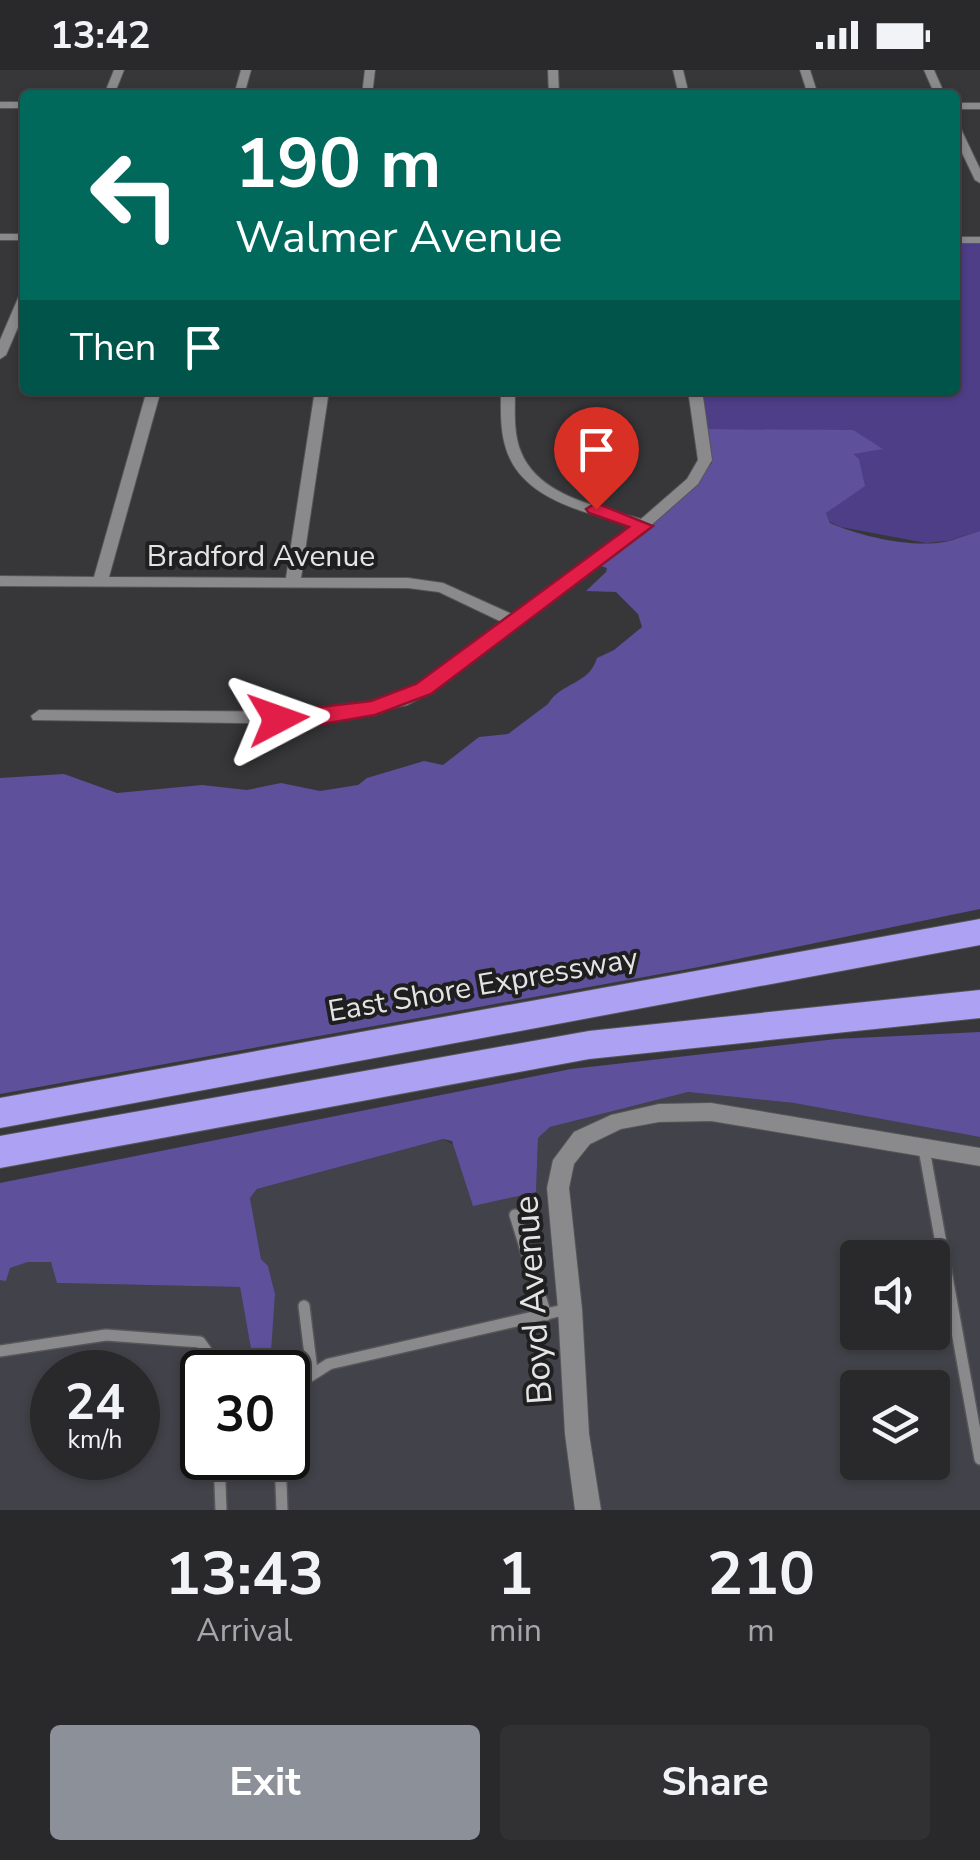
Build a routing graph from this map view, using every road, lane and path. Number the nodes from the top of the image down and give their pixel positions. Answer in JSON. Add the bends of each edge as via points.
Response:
{"nodes":[{"id":1,"x":960,"y":138,"type":"edge"},
{"id":2,"x":980,"y":180,"type":"edge"},
{"id":3,"x":20,"y":308,"type":"edge"},
{"id":4,"x":0,"y":355,"type":"edge"},
{"id":5,"x":153,"y":395,"type":"edge"},
{"id":6,"x":321,"y":395,"type":"edge"},
{"id":7,"x":508,"y":395,"type":"edge"},
{"id":8,"x":696,"y":395,"type":"edge"},
{"id":9,"x":643,"y":526,"type":"junction"},
{"id":10,"x":0,"y":582,"type":"edge"},
{"id":11,"x":100,"y":582,"type":"junction"},
{"id":12,"x":293,"y":583,"type":"junction"},
{"id":13,"x":514,"y":621,"type":"junction"},
{"id":14,"x":39,"y":716,"type":"dead end"},
{"id":15,"x":980,"y":932,"type":"edge"},
{"id":16,"x":980,"y":1004,"type":"edge"},
{"id":17,"x":0,"y":1113,"type":"edge"},
{"id":18,"x":924,"y":1149,"type":"junction"},
{"id":19,"x":0,"y":1152,"type":"edge"},
{"id":20,"x":980,"y":1158,"type":"edge"},
{"id":21,"x":516,"y":1215,"type":"dead end"},
{"id":22,"x":304,"y":1306,"type":"dead end"},
{"id":23,"x":558,"y":1312,"type":"junction"},
{"id":24,"x":206,"y":1350,"type":"edge"},
{"id":25,"x":0,"y":1351,"type":"edge"},
{"id":26,"x":312,"y":1371,"type":"joint"},
{"id":27,"x":980,"y":1460,"type":"edge"},
{"id":28,"x":220,"y":1480,"type":"edge"},
{"id":29,"x":281,"y":1480,"type":"edge"},
{"id":30,"x":221,"y":1510,"type":"edge"},
{"id":31,"x":282,"y":1510,"type":"edge"},
{"id":32,"x":588,"y":1510,"type":"edge"}],
"edges":[{"from":1,"to":2,"type":"street"},
{"from":3,"to":4,"type":"street"},
{"from":5,"to":11,"type":"street"},
{"from":6,"to":12,"type":"street"},
{"from":7,"to":9,"type":"street","via":[[516,459],[532,478],[554,493]]},
{"from":8,"to":9,"type":"street","via":[[706,460],[692,482]]},
{"from":9,"to":13,"type":"street"},
{"from":10,"to":11,"type":"street","name":"Bradford Avenue"},
{"from":11,"to":12,"type":"street","name":"Bradford Avenue"},
{"from":12,"to":13,"type":"street","name":"Bradford Avenue","via":[[443,588]]},
{"from":13,"to":14,"type":"street","via":[[423,689],[375,708],[278,719]]},
{"from":15,"to":17,"type":"highway","name":"East Shore Expressway"},
{"from":16,"to":19,"type":"highway","via":[[589,1046]]},
{"from":18,"to":20,"type":"street","name":"Boyd Avenue"},
{"from":18,"to":23,"type":"street","name":"Boyd Avenue","via":[[711,1112],[659,1112],[618,1121],[582,1138],[564,1160]]},
{"from":18,"to":27,"type":"lane"},
{"from":21,"to":23,"type":"lane"},
{"from":22,"to":26,"type":"lane"},
{"from":23,"to":26,"type":"lane"},
{"from":23,"to":32,"type":"street","name":"Boyd Avenue"},
{"from":24,"to":25,"type":"lane","via":[[200,1342],[106,1335]]},
{"from":28,"to":30,"type":"lane"},
{"from":29,"to":31,"type":"lane"}]}
